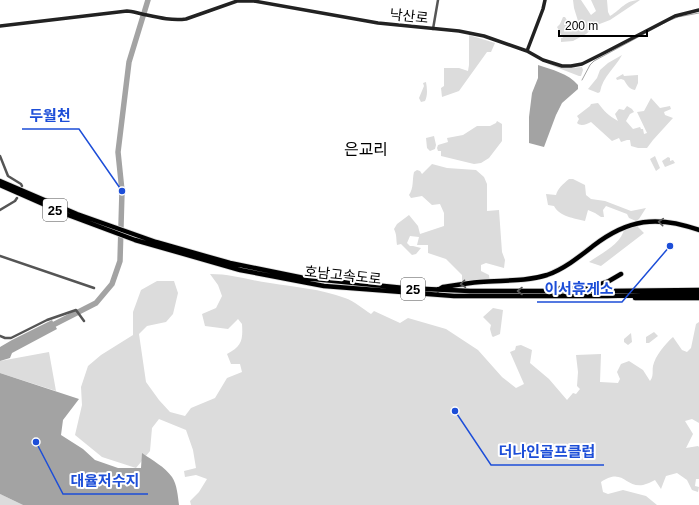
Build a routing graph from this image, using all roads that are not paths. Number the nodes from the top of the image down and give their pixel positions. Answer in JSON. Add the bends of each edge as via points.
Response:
{"nodes":[{"id":1,"x":438,"y":0,"type":"edge"},
{"id":2,"x":545,"y":0,"type":"edge"},
{"id":3,"x":699,"y":10,"type":"edge"},
{"id":4,"x":0,"y":26,"type":"edge"},
{"id":5,"x":433,"y":29,"type":"junction"},
{"id":6,"x":526,"y":51,"type":"junction"},
{"id":7,"x":0,"y":156,"type":"edge"},
{"id":8,"x":0,"y":181,"type":"edge"},
{"id":9,"x":0,"y":186,"type":"edge"},
{"id":10,"x":22,"y":186,"type":"dead end"},
{"id":11,"x":17,"y":198,"type":"dead end"},
{"id":12,"x":0,"y":210,"type":"edge"},
{"id":13,"x":699,"y":230,"type":"edge"},
{"id":14,"x":134,"y":238,"type":"junction"},
{"id":15,"x":0,"y":256,"type":"edge"},
{"id":16,"x":621,"y":274,"type":"dead end"},
{"id":17,"x":94,"y":288,"type":"dead end"},
{"id":18,"x":438,"y":290,"type":"junction"},
{"id":19,"x":699,"y":290,"type":"edge"},
{"id":20,"x":548,"y":291,"type":"junction"},
{"id":21,"x":699,"y":294,"type":"edge"},
{"id":22,"x":607,"y":296,"type":"junction"},
{"id":23,"x":699,"y":298,"type":"edge"},
{"id":24,"x":84,"y":321,"type":"dead end"},
{"id":25,"x":0,"y":336,"type":"edge"}],
"edges":[{"from":1,"to":5,"type":"street"},
{"from":2,"to":6,"type":"street"},
{"from":3,"to":6,"type":"street","name":"낙산로","via":[[675,16],[582,64],[562,66]]},
{"from":4,"to":5,"type":"street","name":"낙산로","via":[[132,10],[178,20],[237,1],[254,1],[378,23]]},
{"from":5,"to":6,"type":"street","name":"낙산로","via":[[484,36]]},
{"from":7,"to":10,"type":"street","via":[[8,176]]},
{"from":8,"to":14,"type":"highway","name":"호남고속도로","number":"25"},
{"from":9,"to":14,"type":"highway","name":"호남고속도로","number":"25","via":[[111,232]]},
{"from":11,"to":12,"type":"street"},
{"from":13,"to":18,"type":"highway","one_way":true,"via":[[666,222],[640,222],[619,228],[554,272],[526,279],[444,286]]},
{"from":14,"to":18,"type":"highway","name":"호남고속도로","number":"25","via":[[208,258],[304,278]]},
{"from":14,"to":22,"type":"highway","name":"호남고속도로","number":"25","via":[[240,270],[324,286],[454,296]]},
{"from":15,"to":17,"type":"street"},
{"from":16,"to":20,"type":"highway","via":[[592,286]]},
{"from":20,"to":18,"type":"highway","name":"호남고속도로","number":"25","one_way":true},
{"from":19,"to":20,"type":"highway","name":"호남고속도로","number":"25"},
{"from":21,"to":22,"type":"highway","name":"호남고속도로","number":"25"},
{"from":22,"to":23,"type":"highway","via":[[646,299]]},
{"from":24,"to":25,"type":"street","via":[[76,310],[47,320],[11,338]]}]}
